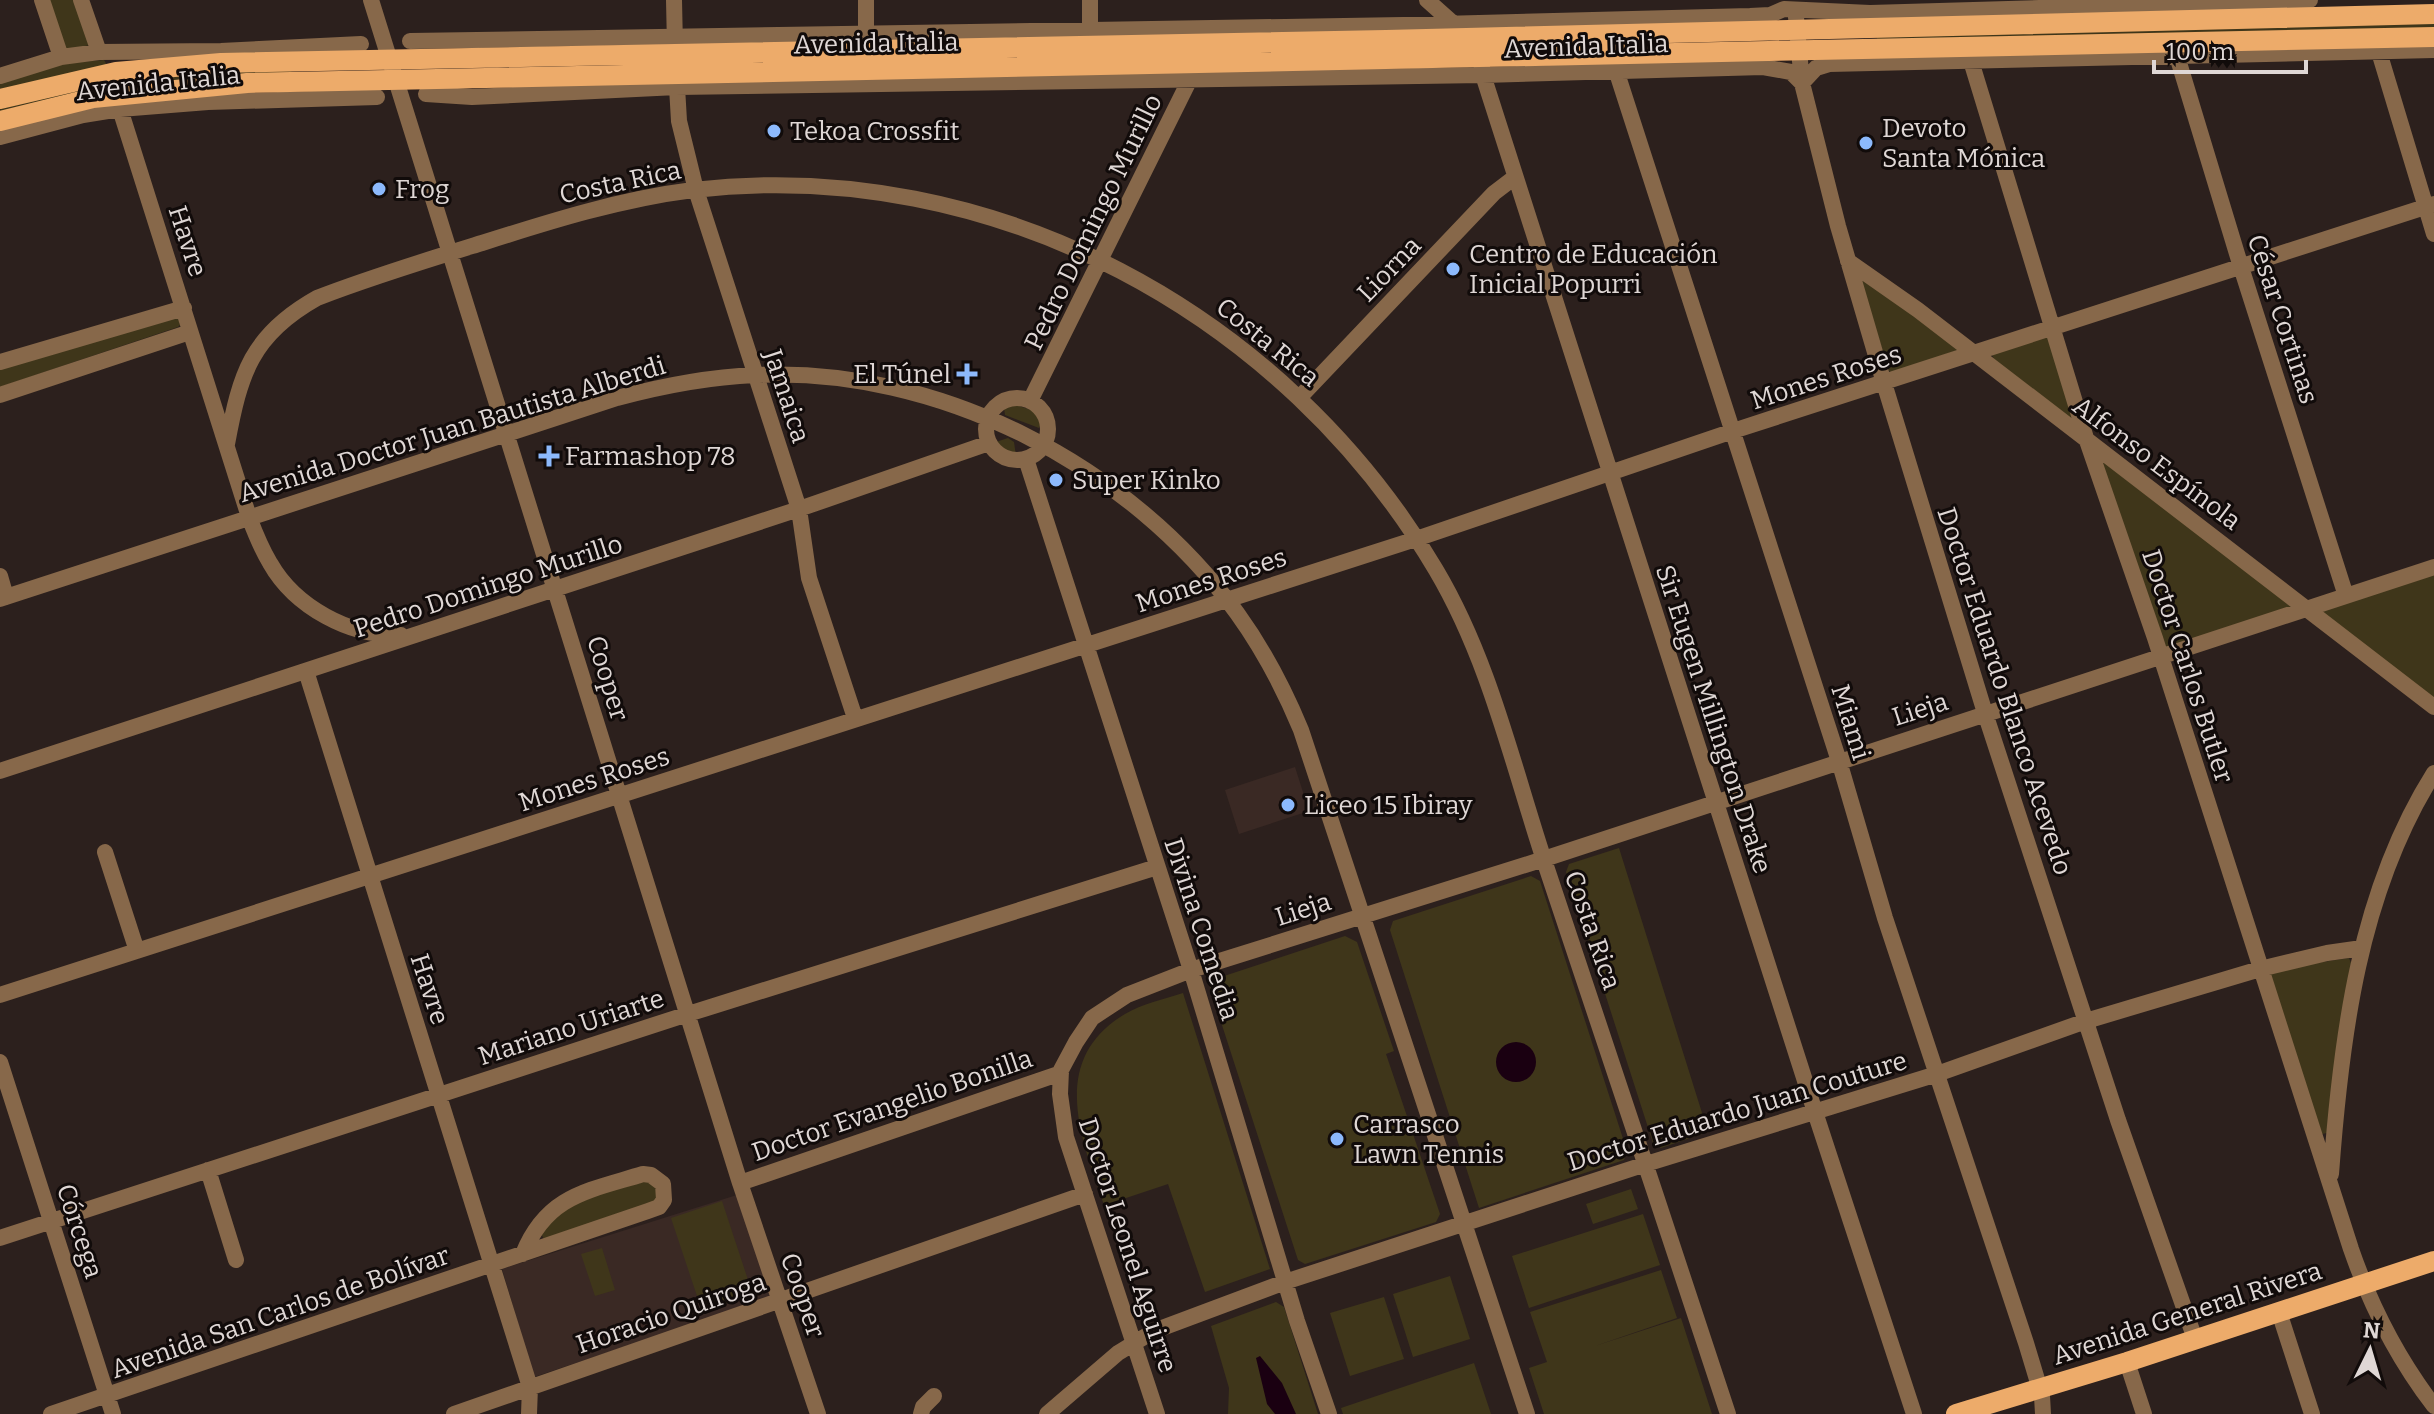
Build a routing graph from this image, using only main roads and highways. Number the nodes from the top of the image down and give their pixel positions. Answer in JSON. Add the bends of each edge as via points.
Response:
{"nodes":[{"id":1,"x":2434,"y":14,"type":"edge"},
{"id":2,"x":2434,"y":37,"type":"edge"},
{"id":3,"x":1872,"y":38,"type":"junction"},
{"id":4,"x":1803,"y":43,"type":"junction"},
{"id":5,"x":465,"y":49,"type":"junction"},
{"id":6,"x":1480,"y":56,"type":"junction"},
{"id":7,"x":316,"y":75,"type":"junction"},
{"id":8,"x":397,"y":80,"type":"junction"},
{"id":9,"x":0,"y":99,"type":"edge"},
{"id":10,"x":0,"y":121,"type":"edge"},
{"id":11,"x":2434,"y":1261,"type":"edge"},
{"id":12,"x":1965,"y":1413,"type":"edge"}],
"edges":[{"from":1,"to":3,"type":"main road","name":"Avenida Italia","via":[[1928,19]]},
{"from":2,"to":3,"type":"main road","name":"Avenida Italia","via":[[1904,55]]},
{"from":3,"to":4,"type":"main road","name":"Avenida Italia"},
{"from":3,"to":4,"type":"main road","name":"Avenida Italia"},
{"from":4,"to":6,"type":"main road","name":"Avenida Italia","via":[[1784,38],[1721,40]]},
{"from":5,"to":6,"type":"main road","name":"Avenida Italia","via":[[1296,34],[1386,40]]},
{"from":5,"to":7,"type":"main road","name":"Avenida Italia","via":[[391,59],[385,71]]},
{"from":5,"to":8,"type":"main road","via":[[441,66],[403,70]]},
{"from":6,"to":8,"type":"main road","name":"Avenida Italia","via":[[1285,69],[470,88]]},
{"from":7,"to":8,"type":"main road","name":"Avenida Italia"},
{"from":7,"to":9,"type":"main road","name":"Avenida Italia","via":[[295,62],[187,59]]},
{"from":7,"to":10,"type":"main road","name":"Avenida Italia","via":[[119,94]]},
{"from":11,"to":12,"type":"main road","name":"Avenida General Rivera"}]}
